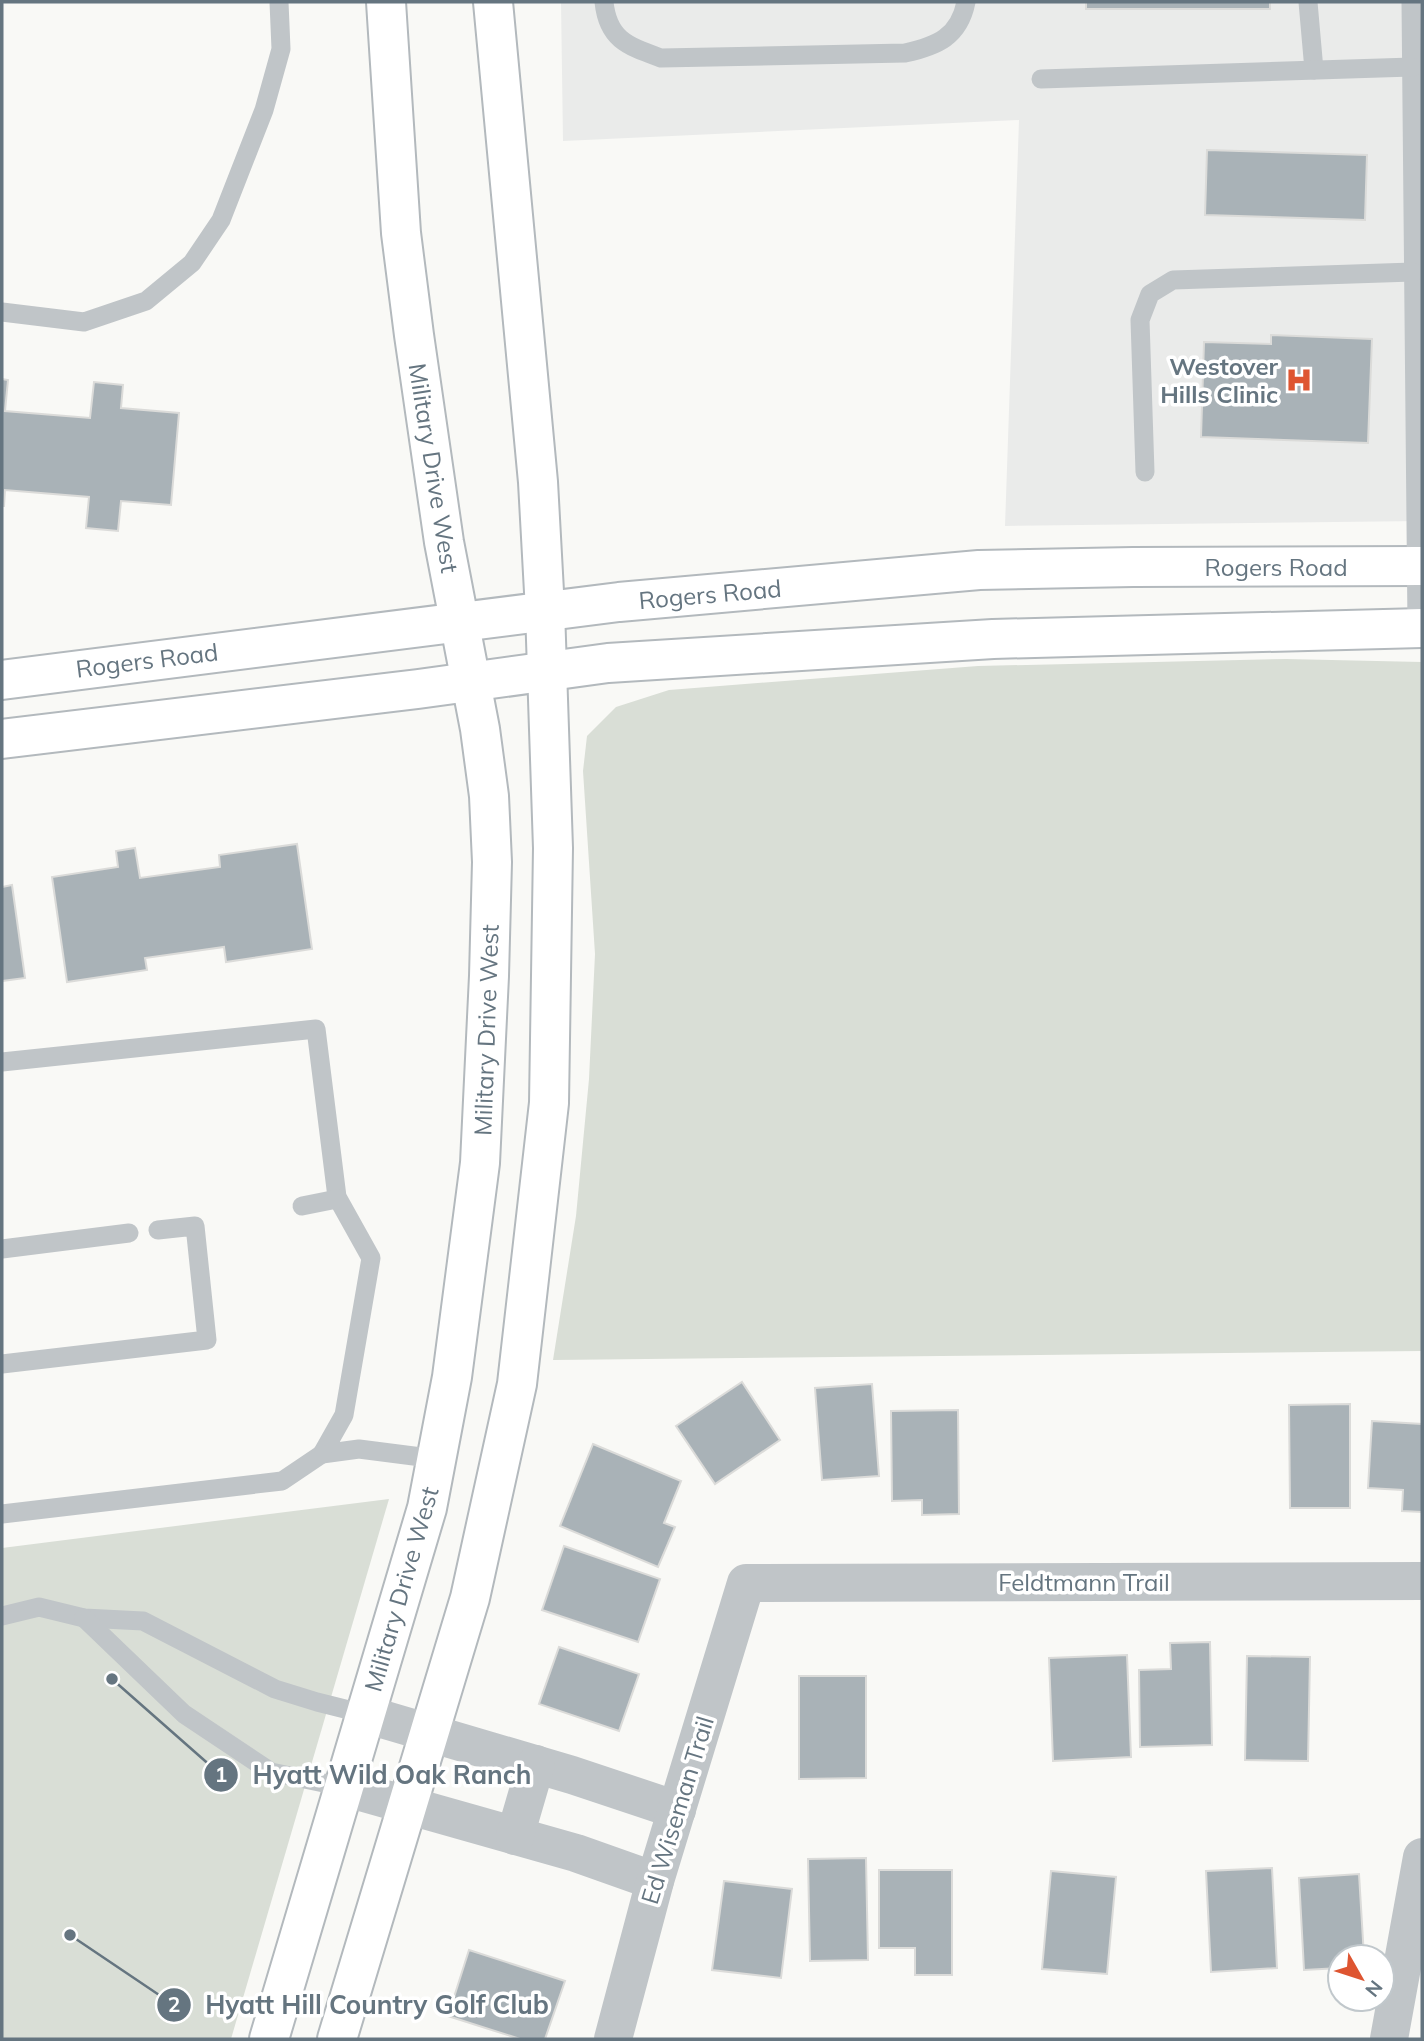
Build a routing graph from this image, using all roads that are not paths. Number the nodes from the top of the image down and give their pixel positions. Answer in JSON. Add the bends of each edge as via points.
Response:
{"nodes":[{"id":1,"x":279,"y":2,"type":"edge"},
{"id":2,"x":386,"y":2,"type":"edge"},
{"id":3,"x":494,"y":2,"type":"edge"},
{"id":4,"x":604,"y":2,"type":"edge"},
{"id":5,"x":966,"y":2,"type":"edge"},
{"id":6,"x":1308,"y":2,"type":"edge"},
{"id":7,"x":1411,"y":2,"type":"edge"},
{"id":8,"x":1412,"y":67,"type":"junction"},
{"id":9,"x":1314,"y":70,"type":"junction"},
{"id":10,"x":1041,"y":79,"type":"dead end"},
{"id":11,"x":1417,"y":133,"type":"edge"},
{"id":12,"x":1413,"y":272,"type":"junction"},
{"id":13,"x":2,"y":312,"type":"edge"},
{"id":14,"x":1145,"y":472,"type":"dead end"},
{"id":15,"x":1419,"y":566,"type":"edge"},
{"id":16,"x":545,"y":610,"type":"junction"},
{"id":17,"x":460,"y":622,"type":"junction"},
{"id":18,"x":1420,"y":627,"type":"edge"},
{"id":19,"x":547,"y":671,"type":"junction"},
{"id":20,"x":2,"y":680,"type":"edge"},
{"id":21,"x":471,"y":681,"type":"junction"},
{"id":22,"x":2,"y":739,"type":"edge"},
{"id":23,"x":2,"y":1062,"type":"edge"},
{"id":24,"x":337,"y":1199,"type":"junction"},
{"id":25,"x":302,"y":1206,"type":"dead end"},
{"id":26,"x":158,"y":1230,"type":"dead end"},
{"id":27,"x":129,"y":1233,"type":"dead end"},
{"id":28,"x":2,"y":1249,"type":"edge"},
{"id":29,"x":2,"y":1364,"type":"edge"},
{"id":30,"x":322,"y":1454,"type":"junction"},
{"id":31,"x":437,"y":1459,"type":"junction"},
{"id":32,"x":2,"y":1514,"type":"edge"},
{"id":33,"x":1422,"y":1581,"type":"edge"},
{"id":34,"x":746,"y":1583,"type":"joint"},
{"id":35,"x":2,"y":1616,"type":"edge"},
{"id":36,"x":84,"y":1618,"type":"junction"},
{"id":37,"x":365,"y":1714,"type":"junction"},
{"id":38,"x":429,"y":1733,"type":"junction"},
{"id":39,"x":536,"y":1764,"type":"junction"},
{"id":40,"x":343,"y":1787,"type":"junction"},
{"id":41,"x":407,"y":1805,"type":"junction"},
{"id":42,"x":677,"y":1810,"type":"junction"},
{"id":43,"x":515,"y":1836,"type":"junction"},
{"id":44,"x":1422,"y":1857,"type":"edge"},
{"id":45,"x":655,"y":1881,"type":"junction"},
{"id":46,"x":269,"y":2039,"type":"edge"},
{"id":47,"x":337,"y":2039,"type":"edge"},
{"id":48,"x":613,"y":2039,"type":"edge"},
{"id":49,"x":1389,"y":2039,"type":"edge"}],
"edges":[{"from":1,"to":13,"type":"lane","via":[[281,49],[264,110],[221,219],[192,263],[146,301],[84,322]]},
{"from":2,"to":17,"type":"main road","name":"Military Drive West","via":[[401,233],[444,542]]},
{"from":3,"to":16,"type":"main road","via":[[538,482]]},
{"from":4,"to":5,"type":"lane","via":[[611,30],[661,58],[905,53],[923,49],[955,30]]},
{"from":6,"to":9,"type":"lane"},
{"from":7,"to":8,"type":"lane"},
{"from":8,"to":9,"type":"lane"},
{"from":8,"to":11,"type":"lane"},
{"from":9,"to":10,"type":"lane"},
{"from":11,"to":12,"type":"lane"},
{"from":12,"to":14,"type":"lane","via":[[1172,280],[1150,294],[1140,320]]},
{"from":12,"to":15,"type":"lane"},
{"from":15,"to":16,"type":"main road","name":"Rogers Road","via":[[979,570]]},
{"from":15,"to":18,"type":"lane"},
{"from":16,"to":17,"type":"main road","name":"Rogers Road"},
{"from":16,"to":19,"type":"main road"},
{"from":17,"to":20,"type":"main road","name":"Rogers Road"},
{"from":17,"to":21,"type":"main road","name":"Military Drive West"},
{"from":18,"to":19,"type":"main road","via":[[993,639],[608,663]]},
{"from":19,"to":21,"type":"main road"},
{"from":19,"to":38,"type":"main road","via":[[553,848],[549,1103],[517,1384],[470,1598]]},
{"from":21,"to":22,"type":"main road"},
{"from":21,"to":31,"type":"main road","name":"Military Drive West","via":[[491,829],[489,976],[480,1163],[453,1377]]},
{"from":23,"to":24,"type":"lane","via":[[316,1029]]},
{"from":24,"to":25,"type":"lane"},
{"from":24,"to":30,"type":"lane","via":[[371,1258],[344,1415]]},
{"from":26,"to":29,"type":"lane","via":[[195,1226],[206,1340]]},
{"from":27,"to":28,"type":"lane"},
{"from":30,"to":31,"type":"lane","via":[[359,1449]]},
{"from":30,"to":32,"type":"lane","via":[[282,1481]]},
{"from":31,"to":37,"type":"main road","name":"Military Drive West","via":[[427,1508]]},
{"from":33,"to":34,"type":"street","name":"Feldtmann Trail"},
{"from":34,"to":42,"type":"street","name":"Ed Wiseman Trail"},
{"from":35,"to":36,"type":"lane","via":[[39,1607]]},
{"from":36,"to":37,"type":"lane","via":[[143,1621],[275,1689]]},
{"from":36,"to":40,"type":"lane","via":[[184,1714],[271,1772]]},
{"from":37,"to":38,"type":"street"},
{"from":37,"to":40,"type":"main road","name":"Military Drive West"},
{"from":38,"to":39,"type":"street"},
{"from":38,"to":41,"type":"main road"},
{"from":39,"to":42,"type":"street"},
{"from":39,"to":43,"type":"street"},
{"from":40,"to":41,"type":"street"},
{"from":40,"to":46,"type":"main road","name":"Military Drive West"},
{"from":41,"to":43,"type":"street"},
{"from":41,"to":47,"type":"main road"},
{"from":42,"to":45,"type":"street","name":"Ed Wiseman Trail"},
{"from":43,"to":45,"type":"street"},
{"from":44,"to":49,"type":"street"},
{"from":45,"to":48,"type":"street","name":"Ed Wiseman Trail"}]}
